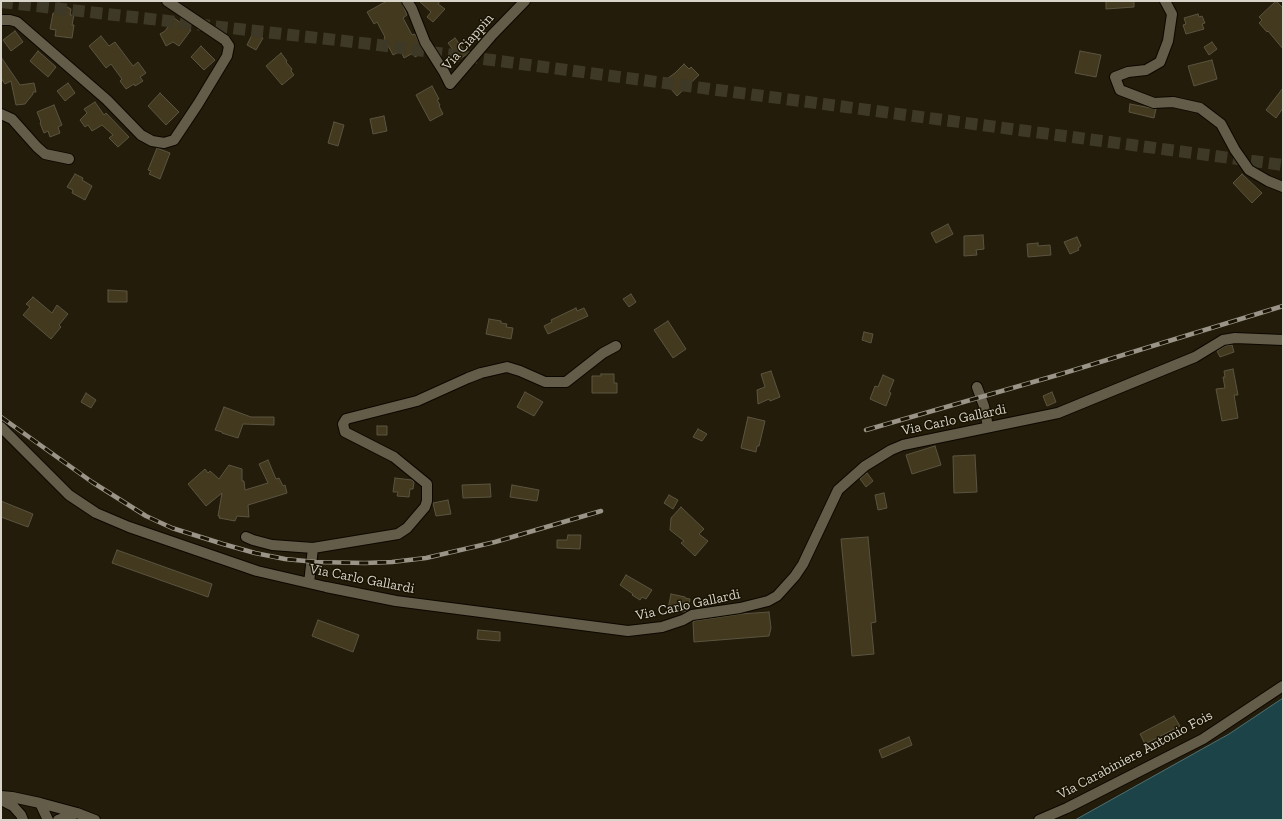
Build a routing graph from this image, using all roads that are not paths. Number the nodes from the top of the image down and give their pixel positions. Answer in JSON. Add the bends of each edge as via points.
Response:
{"nodes":[{"id":1,"x":168,"y":1,"type":"edge"},
{"id":2,"x":406,"y":1,"type":"edge"},
{"id":3,"x":525,"y":1,"type":"edge"},
{"id":4,"x":1165,"y":1,"type":"edge"},
{"id":5,"x":1,"y":20,"type":"edge"},
{"id":6,"x":1,"y":114,"type":"edge"},
{"id":7,"x":69,"y":159,"type":"dead end"},
{"id":8,"x":1283,"y":187,"type":"edge"},
{"id":9,"x":1283,"y":340,"type":"edge"},
{"id":10,"x":616,"y":346,"type":"dead end"},
{"id":11,"x":977,"y":386,"type":"dead end"},
{"id":12,"x":1,"y":427,"type":"edge"},
{"id":13,"x":988,"y":427,"type":"junction"},
{"id":14,"x":246,"y":537,"type":"dead end"},
{"id":15,"x":313,"y":548,"type":"junction"},
{"id":16,"x":309,"y":583,"type":"junction"},
{"id":17,"x":1283,"y":686,"type":"edge"},
{"id":18,"x":1,"y":796,"type":"edge"},
{"id":19,"x":1,"y":800,"type":"edge"},
{"id":20,"x":40,"y":803,"type":"junction"},
{"id":21,"x":77,"y":813,"type":"junction"},
{"id":22,"x":22,"y":817,"type":"edge"},
{"id":23,"x":48,"y":820,"type":"edge"},
{"id":24,"x":58,"y":820,"type":"edge"},
{"id":25,"x":95,"y":820,"type":"edge"},
{"id":26,"x":1039,"y":820,"type":"edge"}],
"edges":[{"from":1,"to":5,"type":"street","via":[[225,40],[229,46],[227,56],[174,140],[164,143],[152,141],[141,135],[107,100],[17,22]]},
{"from":2,"to":3,"type":"street","name":"Via Ciappin","via":[[412,9],[424,42],[450,84]]},
{"from":4,"to":8,"type":"street","via":[[1172,14],[1168,41],[1160,62],[1146,70],[1128,72],[1115,77],[1120,90],[1154,103],[1173,102],[1200,108],[1222,124],[1235,150],[1250,170]]},
{"from":6,"to":7,"type":"street","via":[[12,119],[45,154]]},
{"from":9,"to":13,"type":"street","name":"Via Carlo Gallardi","via":[[1223,340],[1195,357],[1058,413]]},
{"from":10,"to":15,"type":"street","via":[[566,382],[545,382],[507,367],[481,373],[417,401],[346,419],[343,424],[345,432],[394,457],[426,481],[427,501],[418,517],[398,534]]},
{"from":11,"to":13,"type":"street"},
{"from":12,"to":16,"type":"street","name":"Via Carlo Gallardi","via":[[69,495],[96,513],[257,571]]},
{"from":13,"to":16,"type":"street","name":"Via Carlo Gallardi","via":[[902,445],[865,466],[838,490],[803,564],[777,596],[740,608],[692,615],[662,627],[628,631],[396,601]]},
{"from":14,"to":15,"type":"street","via":[[272,545]]},
{"from":15,"to":16,"type":"street"},
{"from":17,"to":26,"type":"street","name":"Via Carabiniere Antonio Fois","via":[[1203,739]]},
{"from":18,"to":20,"type":"street"},
{"from":19,"to":22,"type":"street","via":[[13,806]]},
{"from":20,"to":21,"type":"street"},
{"from":20,"to":23,"type":"street"},
{"from":21,"to":24,"type":"street"},
{"from":21,"to":25,"type":"street"}]}
